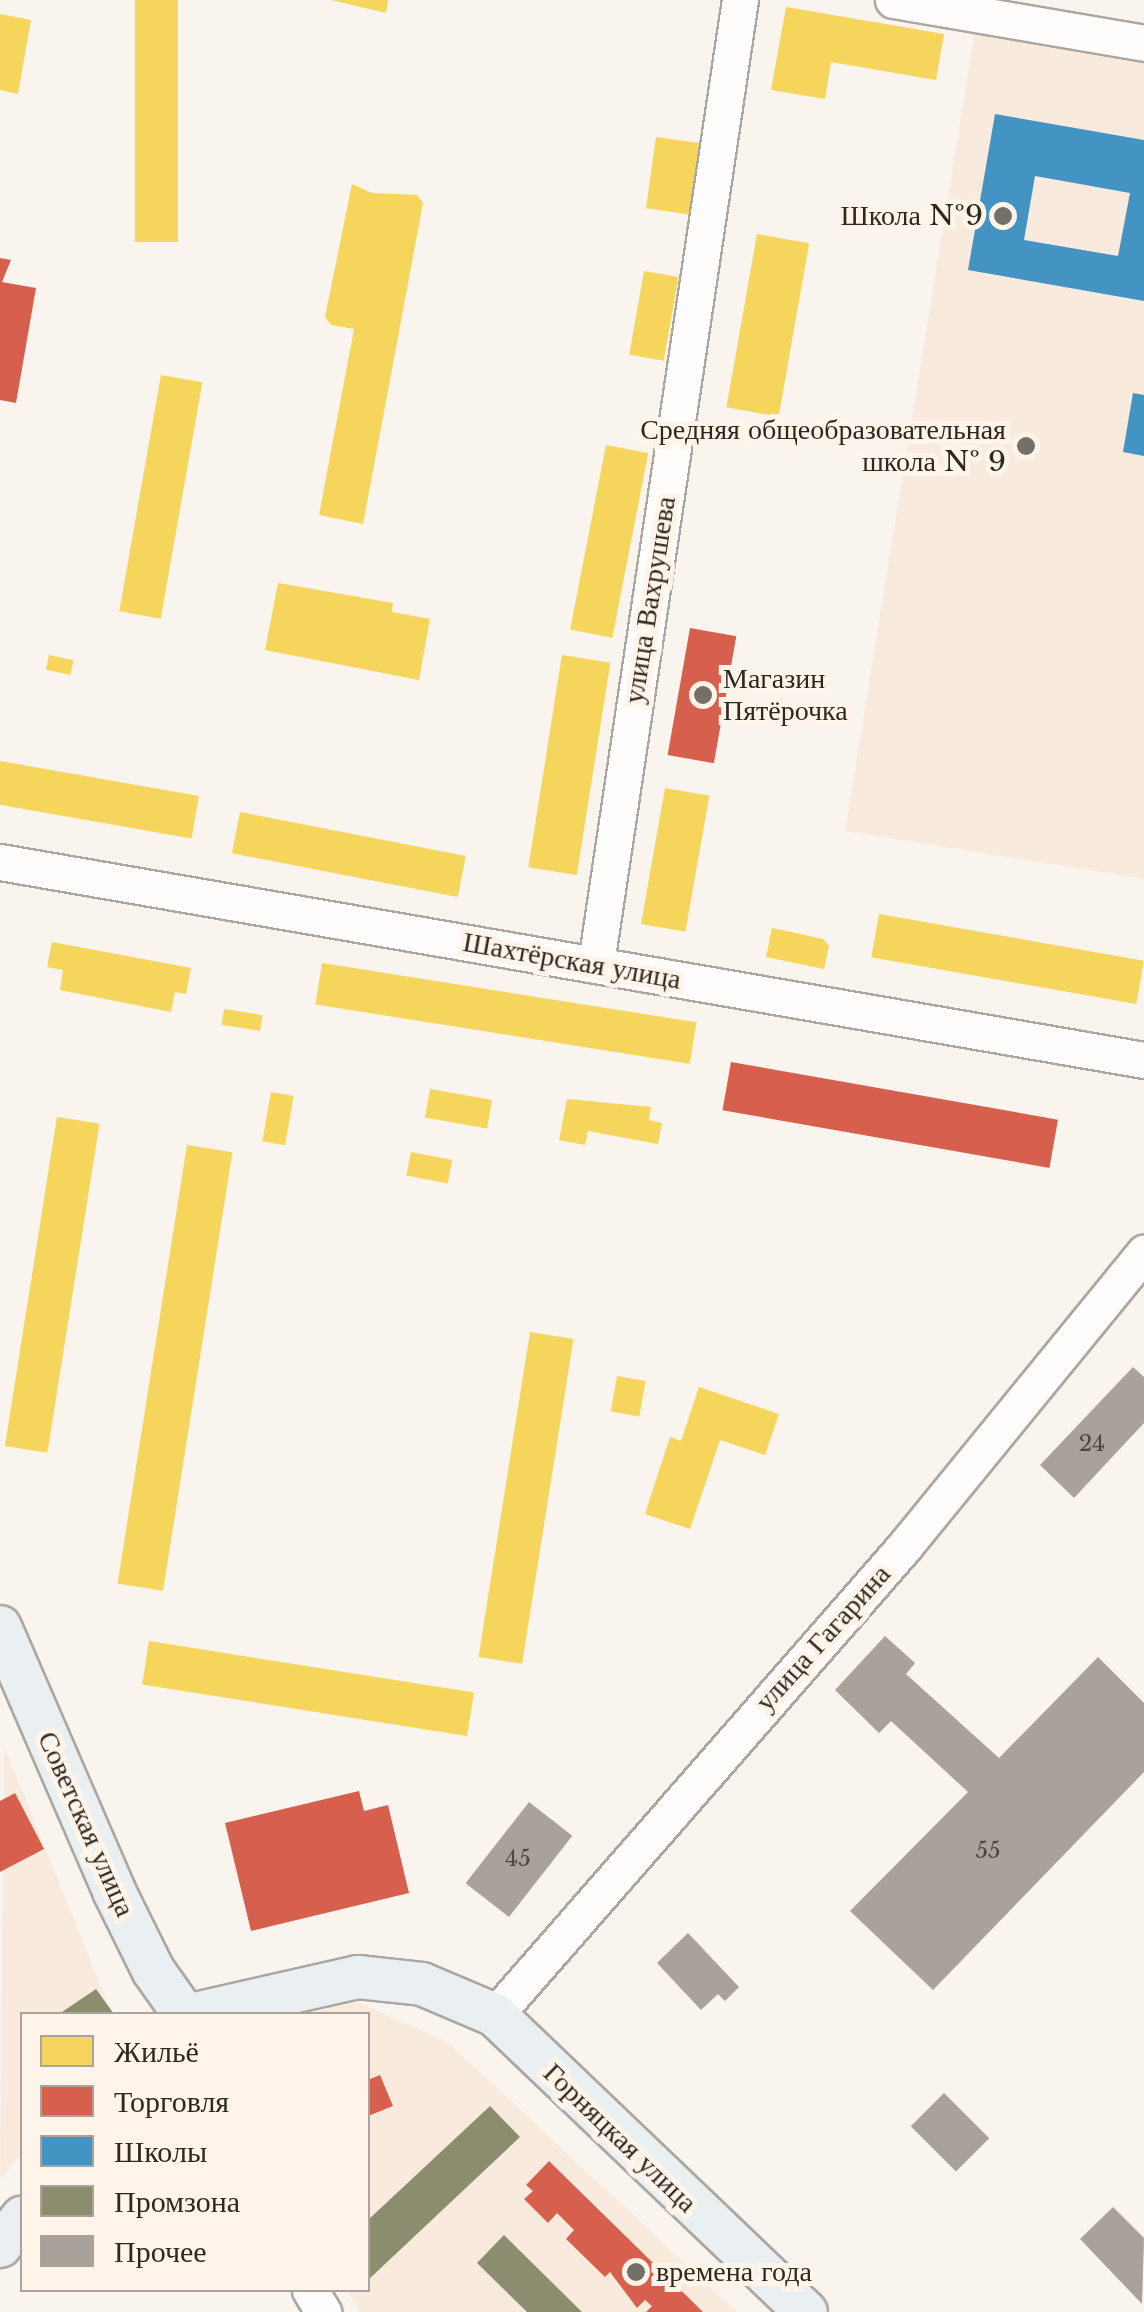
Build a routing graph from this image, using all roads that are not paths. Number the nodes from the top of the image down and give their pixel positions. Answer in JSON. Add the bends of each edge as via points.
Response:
{"nodes":[{"id":1,"x":740,"y":0,"type":"edge"},
{"id":2,"x":894,"y":0,"type":"edge"},
{"id":3,"x":1068,"y":15,"type":"edge"},
{"id":4,"x":1144,"y":43,"type":"edge"},
{"id":5,"x":0,"y":862,"type":"edge"},
{"id":6,"x":596,"y":964,"type":"junction"},
{"id":7,"x":1144,"y":1060,"type":"edge"},
{"id":8,"x":1144,"y":1253,"type":"edge"},
{"id":9,"x":0,"y":1628,"type":"edge"},
{"id":10,"x":183,"y":2012,"type":"edge"},
{"id":11,"x":204,"y":2012,"type":"edge"},
{"id":12,"x":495,"y":2015,"type":"junction"},
{"id":13,"x":20,"y":2221,"type":"edge"},
{"id":14,"x":0,"y":2246,"type":"edge"},
{"id":15,"x":806,"y":2312,"type":"edge"}],
"edges":[{"from":1,"to":6,"type":"street","name":"улица Вахрушева"},
{"from":2,"to":3,"type":"street"},
{"from":3,"to":4,"type":"street"},
{"from":5,"to":6,"type":"street","name":"Шахтёрская улица"},
{"from":6,"to":7,"type":"street","name":"Шахтёрская улица"},
{"from":8,"to":12,"type":"street","name":"улица Гагарина","via":[[904,1547]]},
{"from":9,"to":10,"type":"main road","name":"Советская улица","via":[[114,1891],[153,1970]]},
{"from":11,"to":12,"type":"main road","name":"Горняцкая улица","via":[[358,1977],[422,1984]]},
{"from":12,"to":15,"type":"main road","name":"Горняцкая улица"},
{"from":13,"to":14,"type":"main road"}]}
